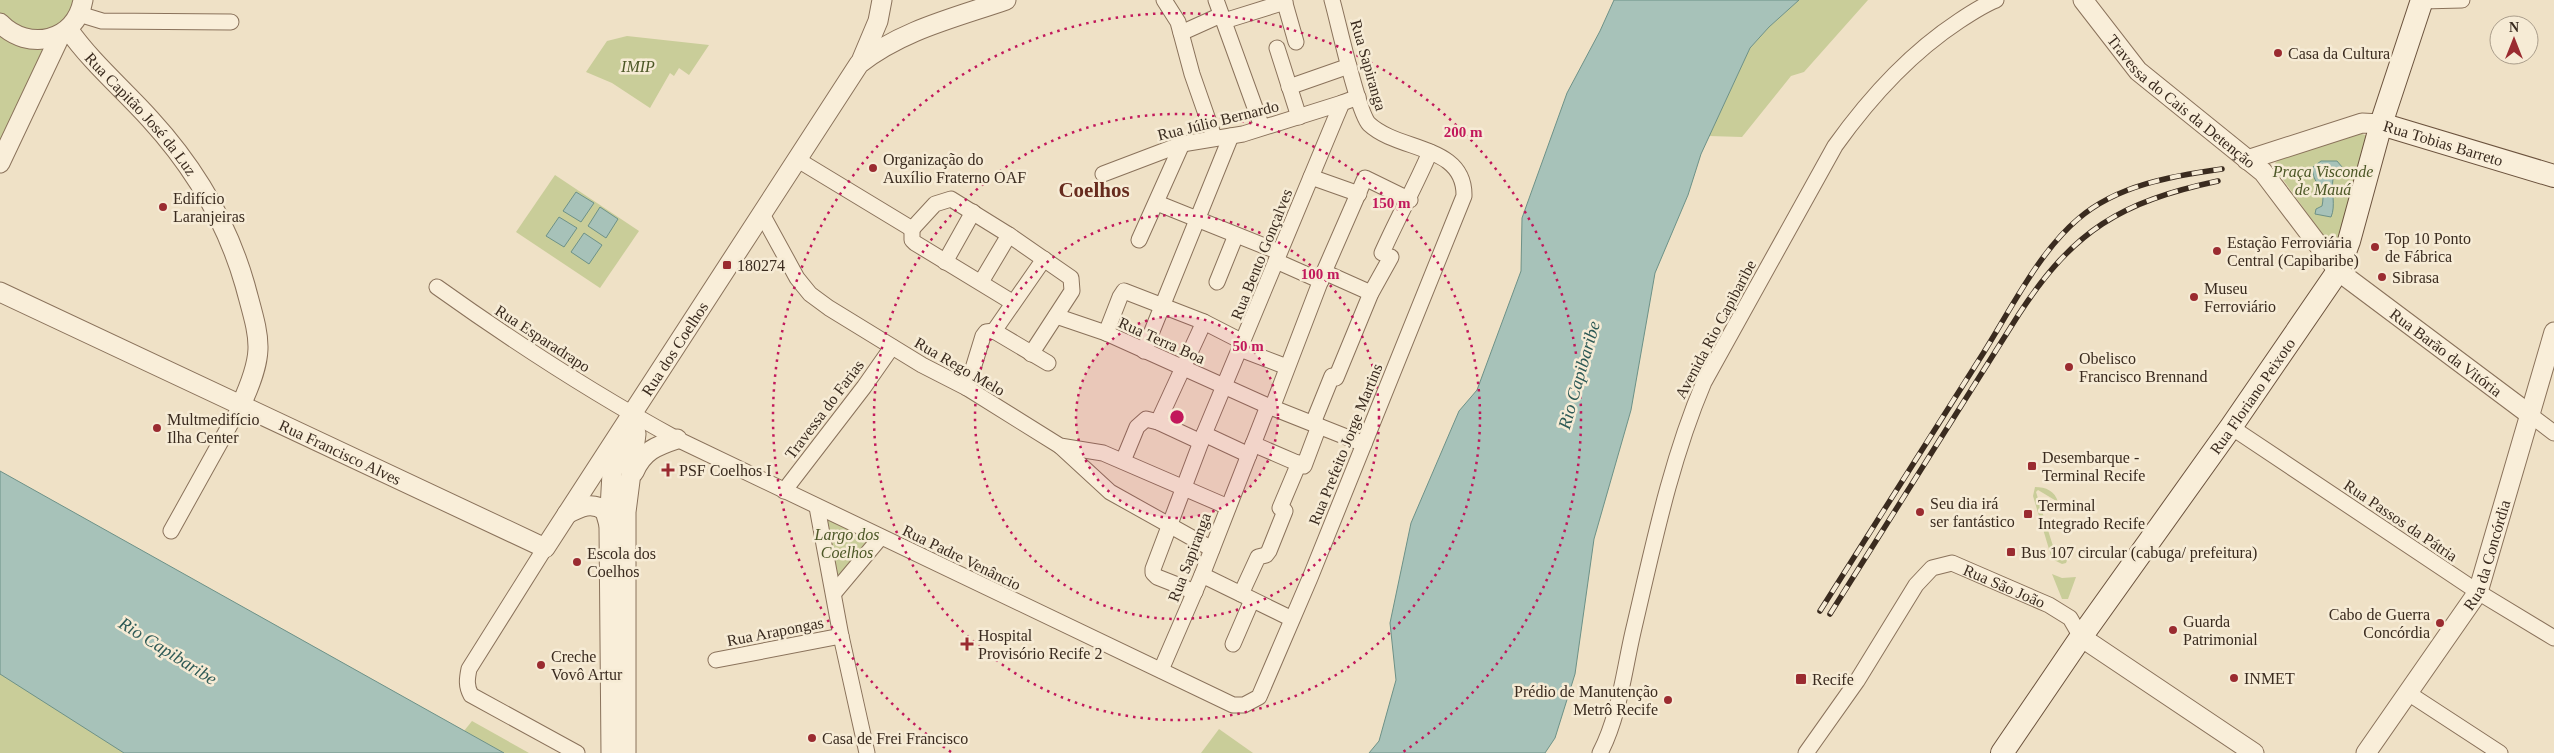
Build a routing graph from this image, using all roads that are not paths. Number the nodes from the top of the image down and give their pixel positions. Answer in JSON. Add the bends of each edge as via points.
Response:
{"nodes":[{"id":1,"x":883,"y":0,"type":"edge"},
{"id":2,"x":1006,"y":0,"type":"edge"},
{"id":3,"x":1164,"y":0,"type":"edge"},
{"id":4,"x":1216,"y":0,"type":"edge"},
{"id":5,"x":1332,"y":0,"type":"edge"},
{"id":6,"x":1996,"y":0,"type":"edge"},
{"id":7,"x":2083,"y":0,"type":"edge"},
{"id":8,"x":2422,"y":0,"type":"edge"},
{"id":9,"x":2462,"y":0,"type":"edge"},
{"id":10,"x":1284,"y":1,"type":"edge"},
{"id":11,"x":1264,"y":4,"type":"edge"},
{"id":12,"x":1222,"y":18,"type":"junction"},
{"id":13,"x":73,"y":19,"type":"edge"},
{"id":14,"x":231,"y":22,"type":"dead end"},
{"id":15,"x":0,"y":24,"type":"edge"},
{"id":16,"x":1182,"y":33,"type":"junction"},
{"id":17,"x":903,"y":35,"type":"junction"},
{"id":18,"x":1296,"y":42,"type":"dead end"},
{"id":19,"x":1276,"y":48,"type":"dead end"},
{"id":20,"x":859,"y":64,"type":"junction"},
{"id":21,"x":1349,"y":66,"type":"junction"},
{"id":22,"x":1289,"y":87,"type":"junction"},
{"id":23,"x":1358,"y":98,"type":"junction"},
{"id":24,"x":1342,"y":103,"type":"junction"},
{"id":25,"x":1298,"y":117,"type":"junction"},
{"id":26,"x":2381,"y":124,"type":"junction"},
{"id":27,"x":1262,"y":127,"type":"junction"},
{"id":28,"x":1231,"y":136,"type":"junction"},
{"id":29,"x":1214,"y":137,"type":"junction"},
{"id":30,"x":1182,"y":144,"type":"junction"},
{"id":31,"x":1430,"y":152,"type":"junction"},
{"id":32,"x":798,"y":160,"type":"junction"},
{"id":33,"x":2247,"y":160,"type":"junction"},
{"id":34,"x":0,"y":164,"type":"edge"},
{"id":35,"x":1103,"y":174,"type":"dead end"},
{"id":36,"x":1311,"y":176,"type":"junction"},
{"id":37,"x":2554,"y":176,"type":"edge"},
{"id":38,"x":1359,"y":194,"type":"junction"},
{"id":39,"x":1410,"y":200,"type":"junction"},
{"id":40,"x":1156,"y":203,"type":"junction"},
{"id":41,"x":973,"y":212,"type":"junction"},
{"id":42,"x":762,"y":214,"type":"junction"},
{"id":43,"x":1197,"y":220,"type":"junction"},
{"id":44,"x":912,"y":229,"type":"junction"},
{"id":45,"x":1009,"y":235,"type":"junction"},
{"id":46,"x":1236,"y":235,"type":"junction"},
{"id":47,"x":1139,"y":240,"type":"dead end"},
{"id":48,"x":1277,"y":257,"type":"junction"},
{"id":49,"x":1044,"y":259,"type":"junction"},
{"id":50,"x":945,"y":262,"type":"junction"},
{"id":51,"x":2338,"y":272,"type":"junction"},
{"id":52,"x":1323,"y":276,"type":"junction"},
{"id":53,"x":981,"y":282,"type":"junction"},
{"id":54,"x":1217,"y":282,"type":"dead end"},
{"id":55,"x":437,"y":287,"type":"dead end"},
{"id":56,"x":0,"y":292,"type":"edge"},
{"id":57,"x":1371,"y":293,"type":"junction"},
{"id":58,"x":1012,"y":302,"type":"junction"},
{"id":59,"x":1163,"y":307,"type":"junction"},
{"id":60,"x":1056,"y":316,"type":"junction"},
{"id":61,"x":1204,"y":322,"type":"junction"},
{"id":62,"x":994,"y":331,"type":"junction"},
{"id":63,"x":2554,"y":332,"type":"edge"},
{"id":64,"x":1106,"y":333,"type":"junction"},
{"id":65,"x":1242,"y":346,"type":"junction"},
{"id":66,"x":892,"y":347,"type":"junction"},
{"id":67,"x":1144,"y":351,"type":"junction"},
{"id":68,"x":1030,"y":354,"type":"junction"},
{"id":69,"x":1048,"y":363,"type":"dead end"},
{"id":70,"x":1182,"y":367,"type":"junction"},
{"id":71,"x":1286,"y":367,"type":"junction"},
{"id":72,"x":1223,"y":387,"type":"junction"},
{"id":73,"x":967,"y":388,"type":"junction"},
{"id":74,"x":241,"y":405,"type":"junction"},
{"id":75,"x":1270,"y":407,"type":"junction"},
{"id":76,"x":2529,"y":414,"type":"junction"},
{"id":77,"x":632,"y":415,"type":"junction"},
{"id":78,"x":1152,"y":420,"type":"junction"},
{"id":79,"x":1316,"y":424,"type":"junction"},
{"id":80,"x":2231,"y":427,"type":"junction"},
{"id":81,"x":2554,"y":433,"type":"edge"},
{"id":82,"x":1203,"y":438,"type":"junction"},
{"id":83,"x":677,"y":439,"type":"junction"},
{"id":84,"x":1364,"y":444,"type":"junction"},
{"id":85,"x":1060,"y":446,"type":"junction"},
{"id":86,"x":1251,"y":450,"type":"junction"},
{"id":87,"x":1123,"y":461,"type":"junction"},
{"id":88,"x":1301,"y":465,"type":"junction"},
{"id":89,"x":628,"y":484,"type":"junction"},
{"id":90,"x":1185,"y":488,"type":"junction"},
{"id":91,"x":784,"y":491,"type":"junction"},
{"id":92,"x":817,"y":507,"type":"junction"},
{"id":93,"x":1228,"y":507,"type":"junction"},
{"id":94,"x":565,"y":517,"type":"junction"},
{"id":95,"x":1171,"y":526,"type":"junction"},
{"id":96,"x":609,"y":527,"type":"junction"},
{"id":97,"x":171,"y":531,"type":"dead end"},
{"id":98,"x":518,"y":535,"type":"junction"},
{"id":99,"x":881,"y":537,"type":"junction"},
{"id":100,"x":545,"y":548,"type":"junction"},
{"id":101,"x":1212,"y":549,"type":"junction"},
{"id":102,"x":1202,"y":576,"type":"junction"},
{"id":103,"x":1195,"y":592,"type":"junction"},
{"id":104,"x":2478,"y":592,"type":"junction"},
{"id":105,"x":834,"y":593,"type":"junction"},
{"id":106,"x":1247,"y":597,"type":"junction"},
{"id":107,"x":1292,"y":619,"type":"junction"},
{"id":108,"x":841,"y":636,"type":"junction"},
{"id":109,"x":2081,"y":637,"type":"junction"},
{"id":110,"x":2554,"y":638,"type":"edge"},
{"id":111,"x":1233,"y":644,"type":"dead end"},
{"id":112,"x":716,"y":660,"type":"dead end"},
{"id":113,"x":1161,"y":670,"type":"junction"},
{"id":114,"x":617,"y":674,"type":"junction"},
{"id":115,"x":2408,"y":693,"type":"junction"},
{"id":116,"x":1254,"y":702,"type":"joint"},
{"id":117,"x":577,"y":753,"type":"edge"},
{"id":118,"x":610,"y":753,"type":"edge"},
{"id":119,"x":626,"y":753,"type":"edge"},
{"id":120,"x":867,"y":753,"type":"edge"},
{"id":121,"x":1600,"y":753,"type":"edge"},
{"id":122,"x":1806,"y":753,"type":"edge"},
{"id":123,"x":2002,"y":753,"type":"edge"},
{"id":124,"x":2254,"y":753,"type":"edge"},
{"id":125,"x":2366,"y":753,"type":"edge"},
{"id":126,"x":2500,"y":753,"type":"edge"}],
"edges":[{"from":1,"to":17,"type":"street","via":[[893,28]]},
{"from":1,"to":20,"type":"street","via":[[877,26]]},
{"from":2,"to":17,"type":"street","name":"Rua dos Coelhos"},
{"from":3,"to":16,"type":"street","via":[[1175,14]]},
{"from":4,"to":12,"type":"street"},
{"from":5,"to":21,"type":"street","name":"Rua Sapiranga"},
{"from":6,"to":121,"type":"street","name":"Avenida Rio Capibaribe","via":[[1937,36],[1891,76],[1860,112],[1836,146],[1704,382],[1666,487],[1615,710]]},
{"from":7,"to":33,"type":"street","name":"Travessa do Cais da Detenção","via":[[2138,71]]},
{"from":8,"to":9,"type":"street"},
{"from":8,"to":26,"type":"main road","name":"Rua Floriano Peixoto"},
{"from":10,"to":11,"type":"street"},
{"from":10,"to":18,"type":"street"},
{"from":11,"to":12,"type":"street"},
{"from":12,"to":16,"type":"street"},
{"from":12,"to":27,"type":"street"},
{"from":13,"to":14,"type":"street"},
{"from":13,"to":15,"type":"street","via":[[51,39],[28,40],[12,34]]},
{"from":13,"to":34,"type":"street"},
{"from":13,"to":74,"type":"street","name":"Rua Capitão José da Luz","via":[[195,174],[229,237],[259,337],[259,358]]},
{"from":16,"to":29,"type":"street"},
{"from":17,"to":20,"type":"street","name":"Rua dos Coelhos"},
{"from":19,"to":22,"type":"street"},
{"from":20,"to":32,"type":"street","name":"Rua dos Coelhos"},
{"from":21,"to":22,"type":"street"},
{"from":21,"to":23,"type":"street","name":"Rua Sapiranga"},
{"from":22,"to":25,"type":"street"},
{"from":23,"to":24,"type":"street"},
{"from":23,"to":31,"type":"street","name":"Rua Sapiranga","via":[[1364,118],[1381,133]]},
{"from":24,"to":25,"type":"street","name":"Rua Júlio Bernardo"},
{"from":24,"to":36,"type":"street","name":"Rua Bento Gonçalves"},
{"from":25,"to":27,"type":"street","name":"Rua Júlio Bernardo"},
{"from":26,"to":33,"type":"street","name":"Rua Tobias Barreto","via":[[2362,122]]},
{"from":26,"to":37,"type":"main road","name":"Rua Tobias Barreto"},
{"from":26,"to":51,"type":"main road","name":"Rua Floriano Peixoto"},
{"from":27,"to":28,"type":"street","name":"Rua Júlio Bernardo"},
{"from":28,"to":29,"type":"street","name":"Rua Júlio Bernardo"},
{"from":28,"to":43,"type":"street"},
{"from":29,"to":30,"type":"street","name":"Rua Júlio Bernardo"},
{"from":30,"to":35,"type":"street","name":"Rua Júlio Bernardo"},
{"from":30,"to":40,"type":"street"},
{"from":31,"to":39,"type":"street"},
{"from":31,"to":84,"type":"street","name":"Rua Prefeito Jorge Martins","via":[[1456,166],[1464,182],[1464,196]]},
{"from":32,"to":42,"type":"street","name":"Rua dos Coelhos"},
{"from":32,"to":44,"type":"street"},
{"from":33,"to":51,"type":"street","name":"Travessa do Cais da Detenção","via":[[2272,183]]},
{"from":36,"to":38,"type":"street"},
{"from":36,"to":48,"type":"street","name":"Rua Bento Gonçalves"},
{"from":38,"to":39,"type":"street","name":"Rua Sapiranga","via":[[1365,178]]},
{"from":38,"to":52,"type":"street","name":"Rua Sapiranga"},
{"from":39,"to":57,"type":"street","via":[[1400,213]]},
{"from":40,"to":43,"type":"street"},
{"from":40,"to":47,"type":"street"},
{"from":41,"to":44,"type":"street","via":[[951,199],[935,204]]},
{"from":41,"to":45,"type":"street"},
{"from":41,"to":50,"type":"street"},
{"from":42,"to":66,"type":"street","name":"Rua Rego Melo","via":[[797,278],[810,294]]},
{"from":42,"to":77,"type":"street","name":"Rua dos Coelhos"},
{"from":43,"to":46,"type":"street"},
{"from":43,"to":59,"type":"street"},
{"from":44,"to":50,"type":"street","via":[[915,243]]},
{"from":45,"to":49,"type":"street"},
{"from":45,"to":53,"type":"street"},
{"from":46,"to":48,"type":"street"},
{"from":46,"to":54,"type":"street"},
{"from":48,"to":52,"type":"street"},
{"from":48,"to":65,"type":"street","name":"Rua Bento Gonçalves"},
{"from":49,"to":58,"type":"street"},
{"from":49,"to":60,"type":"street","via":[[1072,282],[1072,291]]},
{"from":50,"to":53,"type":"street"},
{"from":51,"to":76,"type":"street","name":"Rua Barão da Vitória"},
{"from":51,"to":80,"type":"main road","name":"Rua Floriano Peixoto"},
{"from":52,"to":57,"type":"street"},
{"from":52,"to":71,"type":"street","name":"Rua Sapiranga"},
{"from":53,"to":58,"type":"street"},
{"from":55,"to":77,"type":"street","name":"Rua Esparadrapo"},
{"from":56,"to":74,"type":"street","name":"Rua Francisco Alves"},
{"from":57,"to":79,"type":"street"},
{"from":58,"to":62,"type":"street"},
{"from":59,"to":61,"type":"street"},
{"from":59,"to":64,"type":"street","via":[[1124,291]]},
{"from":59,"to":67,"type":"street"},
{"from":60,"to":64,"type":"street","name":"Rua Terra Boa"},
{"from":60,"to":68,"type":"street"},
{"from":61,"to":65,"type":"street"},
{"from":61,"to":70,"type":"street"},
{"from":62,"to":68,"type":"street"},
{"from":62,"to":73,"type":"street","via":[[983,336]]},
{"from":63,"to":76,"type":"street","name":"Rua da Concórdia"},
{"from":64,"to":67,"type":"street","name":"Rua Terra Boa"},
{"from":65,"to":71,"type":"street"},
{"from":65,"to":72,"type":"street","name":"Rua Bento Gonçalves"},
{"from":66,"to":73,"type":"street","name":"Rua Rego Melo"},
{"from":66,"to":91,"type":"street","name":"Travessa do Farias"},
{"from":67,"to":70,"type":"street","name":"Rua Terra Boa"},
{"from":68,"to":69,"type":"street"},
{"from":70,"to":72,"type":"street","name":"Rua Terra Boa"},
{"from":70,"to":78,"type":"street"},
{"from":71,"to":75,"type":"street","name":"Rua Sapiranga"},
{"from":72,"to":75,"type":"street","name":"Rua Terra Boa"},
{"from":72,"to":82,"type":"street","name":"Rua Bento Gonçalves"},
{"from":73,"to":85,"type":"street","name":"Rua Rego Melo"},
{"from":74,"to":97,"type":"street","name":"Rua Capitão José da Luz"},
{"from":74,"to":98,"type":"street","name":"Rua Francisco Alves"},
{"from":75,"to":79,"type":"street","name":"Rua Terra Boa"},
{"from":75,"to":86,"type":"street","name":"Rua Sapiranga"},
{"from":76,"to":81,"type":"street","name":"Rua Barão da Vitória"},
{"from":76,"to":104,"type":"street","name":"Rua da Concórdia"},
{"from":77,"to":83,"type":"street","name":"Rua Padre Venâncio"},
{"from":77,"to":89,"type":"street","via":[[636,434]]},
{"from":77,"to":94,"type":"street","name":"Rua dos Coelhos"},
{"from":77,"to":96,"type":"street","via":[[615,461]]},
{"from":78,"to":82,"type":"street"},
{"from":78,"to":87,"type":"street","via":[[1137,427]]},
{"from":79,"to":84,"type":"street","name":"Rua Terra Boa"},
{"from":79,"to":88,"type":"street"},
{"from":80,"to":104,"type":"street","name":"Rua Passos da Pátria"},
{"from":80,"to":109,"type":"main road","name":"Rua Floriano Peixoto"},
{"from":82,"to":86,"type":"street"},
{"from":82,"to":90,"type":"street","name":"Rua Bento Gonçalves"},
{"from":83,"to":89,"type":"street","via":[[645,453]]},
{"from":83,"to":91,"type":"street","name":"Rua Padre Venâncio"},
{"from":84,"to":107,"type":"street","name":"Rua Prefeito Jorge Martins"},
{"from":85,"to":87,"type":"street","name":"Rua Rego Melo","via":[[1103,453]]},
{"from":85,"to":95,"type":"street","via":[[1110,492]]},
{"from":86,"to":88,"type":"street"},
{"from":86,"to":93,"type":"street","name":"Rua Sapiranga"},
{"from":87,"to":90,"type":"street","name":"Rua Rego Melo"},
{"from":88,"to":106,"type":"street","via":[[1268,551],[1258,557]]},
{"from":89,"to":114,"type":"street"},
{"from":90,"to":93,"type":"street","name":"Rua Rego Melo"},
{"from":90,"to":95,"type":"street","name":"Rua Bento Gonçalves"},
{"from":91,"to":92,"type":"street","name":"Rua Padre Venâncio"},
{"from":92,"to":99,"type":"street","name":"Rua Padre Venâncio"},
{"from":92,"to":105,"type":"street"},
{"from":93,"to":101,"type":"street","name":"Rua Sapiranga"},
{"from":94,"to":96,"type":"street","via":[[585,506],[597,506],[608,516]]},
{"from":94,"to":98,"type":"street","via":[[546,529]]},
{"from":94,"to":100,"type":"street","name":"Rua dos Coelhos"},
{"from":95,"to":101,"type":"street"},
{"from":95,"to":103,"type":"street","name":"Rua Bento Gonçalves","via":[[1153,573],[1157,578]]},
{"from":96,"to":114,"type":"street"},
{"from":98,"to":100,"type":"street","name":"Rua Francisco Alves"},
{"from":99,"to":105,"type":"street"},
{"from":99,"to":113,"type":"street","name":"Rua Padre Venâncio"},
{"from":100,"to":117,"type":"street","name":"Rua dos Coelhos","via":[[469,669],[467,679],[471,695]]},
{"from":101,"to":102,"type":"street","name":"Rua Sapiranga"},
{"from":102,"to":103,"type":"street","name":"Rua Sapiranga"},
{"from":102,"to":106,"type":"street"},
{"from":103,"to":113,"type":"street","name":"Rua Sapiranga"},
{"from":104,"to":110,"type":"street","name":"Rua Passos da Pátria"},
{"from":104,"to":115,"type":"street","name":"Rua da Concórdia"},
{"from":105,"to":108,"type":"street"},
{"from":106,"to":107,"type":"street"},
{"from":106,"to":111,"type":"street"},
{"from":107,"to":116,"type":"street","name":"Rua Prefeito Jorge Martins"},
{"from":108,"to":112,"type":"street","name":"Rua Arapongas"},
{"from":108,"to":120,"type":"street"},
{"from":109,"to":122,"type":"street","name":"Rua São João","via":[[2070,618],[2048,605],[1952,563],[1932,568],[1916,585],[1857,681]]},
{"from":109,"to":123,"type":"main road","name":"Rua Floriano Peixoto"},
{"from":109,"to":124,"type":"street","name":"Rua São João"},
{"from":113,"to":116,"type":"street","name":"Rua Padre Venâncio","via":[[1233,705]]},
{"from":114,"to":118,"type":"street"},
{"from":114,"to":119,"type":"street"},
{"from":115,"to":125,"type":"street","name":"Rua da Concórdia"},
{"from":115,"to":126,"type":"street"}]}
